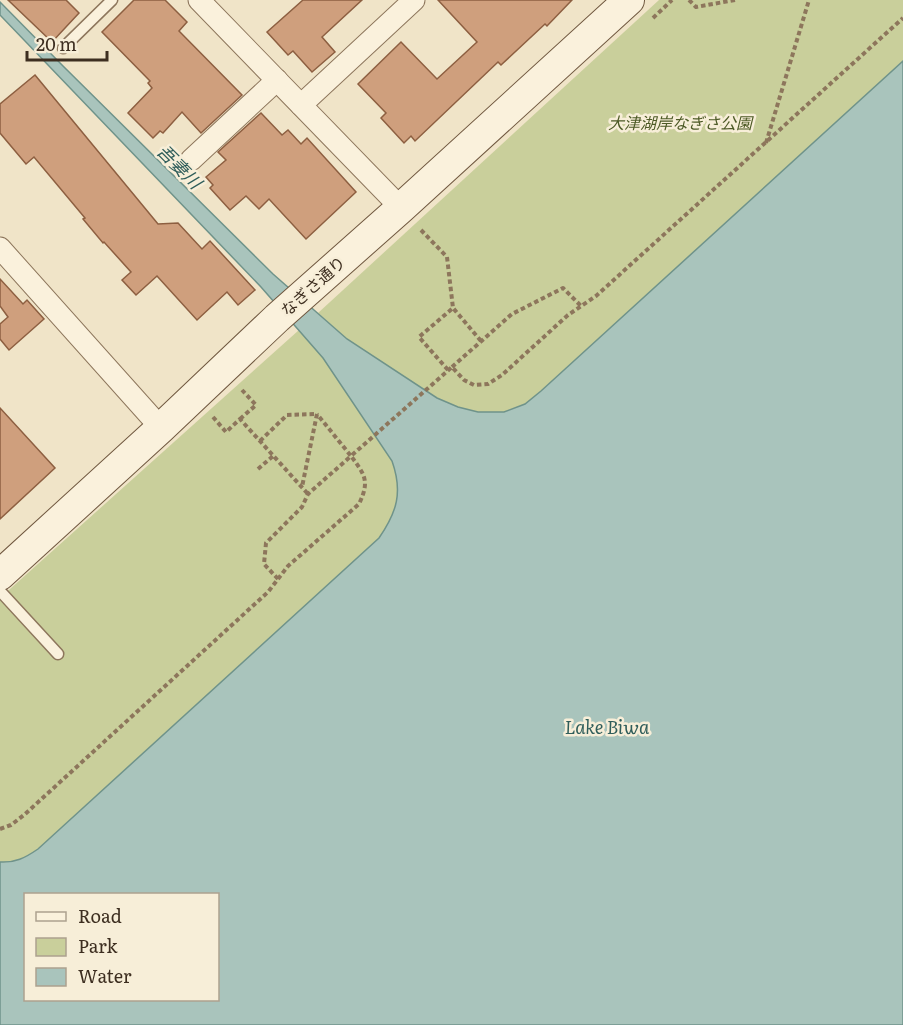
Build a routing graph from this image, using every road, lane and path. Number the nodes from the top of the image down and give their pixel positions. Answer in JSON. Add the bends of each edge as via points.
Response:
{"nodes":[{"id":1,"x":111,"y":0,"type":"edge"},
{"id":2,"x":414,"y":0,"type":"edge"},
{"id":3,"x":628,"y":0,"type":"edge"},
{"id":4,"x":689,"y":0,"type":"edge"},
{"id":5,"x":735,"y":0,"type":"edge"},
{"id":6,"x":809,"y":0,"type":"edge"},
{"id":7,"x":210,"y":4,"type":"edge"},
{"id":8,"x":903,"y":18,"type":"edge"},
{"id":9,"x":63,"y":48,"type":"dead end"},
{"id":10,"x":276,"y":80,"type":"junction"},
{"id":11,"x":301,"y":105,"type":"junction"},
{"id":12,"x":766,"y":143,"type":"junction"},
{"id":13,"x":191,"y":160,"type":"dead end"},
{"id":14,"x":400,"y":208,"type":"junction"},
{"id":15,"x":421,"y":230,"type":"dead end"},
{"id":16,"x":0,"y":248,"type":"edge"},
{"id":17,"x":581,"y":306,"type":"junction"},
{"id":18,"x":453,"y":308,"type":"junction"},
{"id":19,"x":481,"y":341,"type":"junction"},
{"id":20,"x":450,"y":368,"type":"junction"},
{"id":21,"x":242,"y":390,"type":"dead end"},
{"id":22,"x":317,"y":414,"type":"junction"},
{"id":23,"x":213,"y":417,"type":"dead end"},
{"id":24,"x":240,"y":419,"type":"junction"},
{"id":25,"x":161,"y":428,"type":"junction"},
{"id":26,"x":260,"y":441,"type":"junction"},
{"id":27,"x":273,"y":456,"type":"junction"},
{"id":28,"x":351,"y":456,"type":"junction"},
{"id":29,"x":258,"y":469,"type":"dead end"},
{"id":30,"x":302,"y":487,"type":"junction"},
{"id":31,"x":309,"y":494,"type":"junction"},
{"id":32,"x":0,"y":575,"type":"edge"},
{"id":33,"x":278,"y":579,"type":"junction"},
{"id":34,"x":0,"y":591,"type":"edge"},
{"id":35,"x":57,"y":654,"type":"dead end"},
{"id":36,"x":0,"y":829,"type":"edge"}],
"edges":[{"from":1,"to":9,"type":"lane"},
{"from":2,"to":11,"type":"street"},
{"from":3,"to":14,"type":"street","name":"なぎさ通り"},
{"from":4,"to":5,"type":"path","via":[[696,7]]},
{"from":6,"to":12,"type":"path"},
{"from":7,"to":10,"type":"street"},
{"from":8,"to":12,"type":"path"},
{"from":10,"to":11,"type":"street"},
{"from":10,"to":13,"type":"street"},
{"from":11,"to":14,"type":"street"},
{"from":12,"to":17,"type":"path"},
{"from":14,"to":25,"type":"street","name":"なぎさ通り"},
{"from":15,"to":18,"type":"path","via":[[447,257]]},
{"from":16,"to":25,"type":"street"},
{"from":17,"to":19,"type":"path","via":[[563,288],[512,314]]},
{"from":17,"to":20,"type":"path","via":[[488,384],[464,380]]},
{"from":18,"to":19,"type":"path"},
{"from":18,"to":20,"type":"path","via":[[419,337]]},
{"from":19,"to":20,"type":"path"},
{"from":20,"to":28,"type":"path"},
{"from":21,"to":24,"type":"path","via":[[256,405]]},
{"from":22,"to":26,"type":"path","via":[[287,416]]},
{"from":22,"to":28,"type":"path"},
{"from":22,"to":30,"type":"path"},
{"from":23,"to":24,"type":"path","via":[[226,432]]},
{"from":24,"to":26,"type":"path"},
{"from":25,"to":32,"type":"street","name":"なぎさ通り"},
{"from":26,"to":27,"type":"path"},
{"from":27,"to":29,"type":"path"},
{"from":27,"to":30,"type":"path"},
{"from":28,"to":31,"type":"path"},
{"from":28,"to":33,"type":"path","via":[[365,484],[359,504]]},
{"from":30,"to":31,"type":"path"},
{"from":31,"to":33,"type":"path","via":[[302,507],[266,543],[264,564]]},
{"from":33,"to":36,"type":"path","via":[[24,815]]},
{"from":34,"to":35,"type":"lane"}]}
